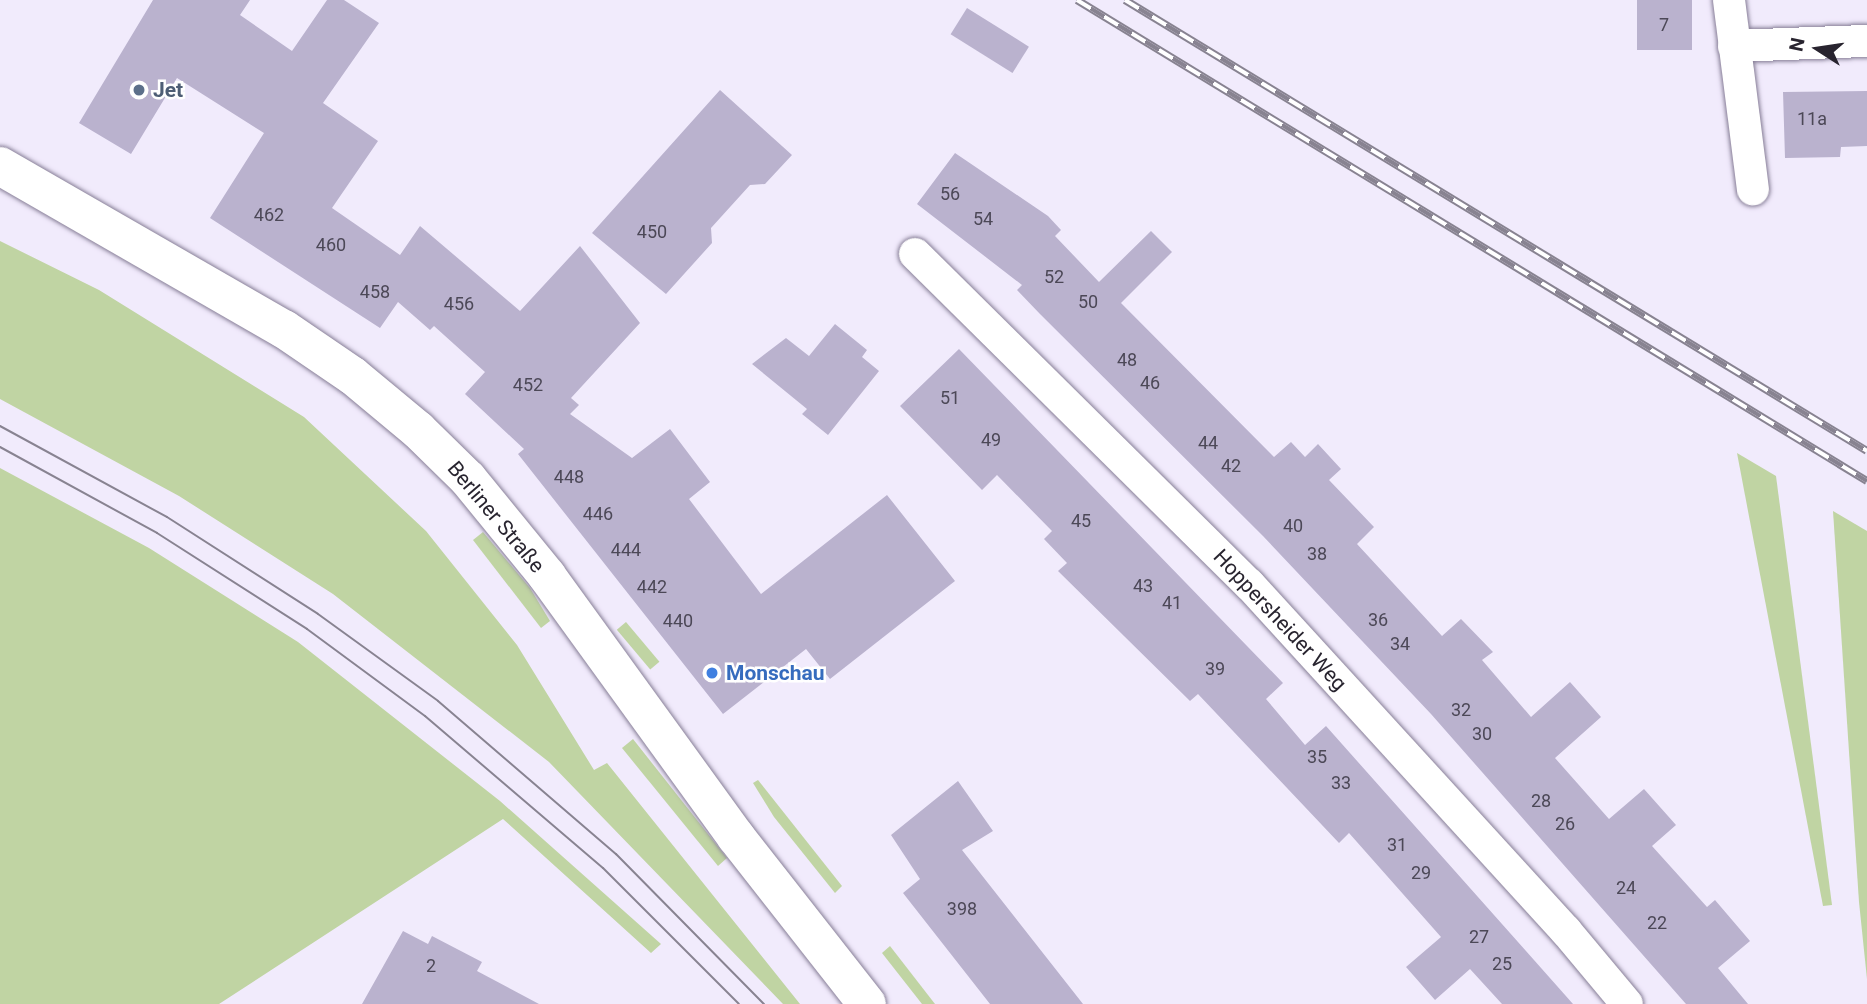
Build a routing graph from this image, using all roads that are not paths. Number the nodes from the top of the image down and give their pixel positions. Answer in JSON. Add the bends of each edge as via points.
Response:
{"nodes":[{"id":1,"x":1729,"y":0,"type":"edge"},
{"id":2,"x":1867,"y":41,"type":"edge"},
{"id":3,"x":1734,"y":46,"type":"junction"},
{"id":4,"x":0,"y":166,"type":"edge"},
{"id":5,"x":1752,"y":189,"type":"dead end"},
{"id":6,"x":915,"y":254,"type":"dead end"},
{"id":7,"x":867,"y":1004,"type":"edge"},
{"id":8,"x":1627,"y":1004,"type":"edge"}],
"edges":[{"from":1,"to":3,"type":"street"},
{"from":2,"to":3,"type":"street"},
{"from":3,"to":5,"type":"street"},
{"from":4,"to":7,"type":"main road","name":"Berliner Straße","via":[[284,329],[353,376],[418,430],[468,479],[547,576],[736,837]]},
{"from":6,"to":8,"type":"street","name":"Hoppersheider Weg","via":[[1249,584]]}]}
